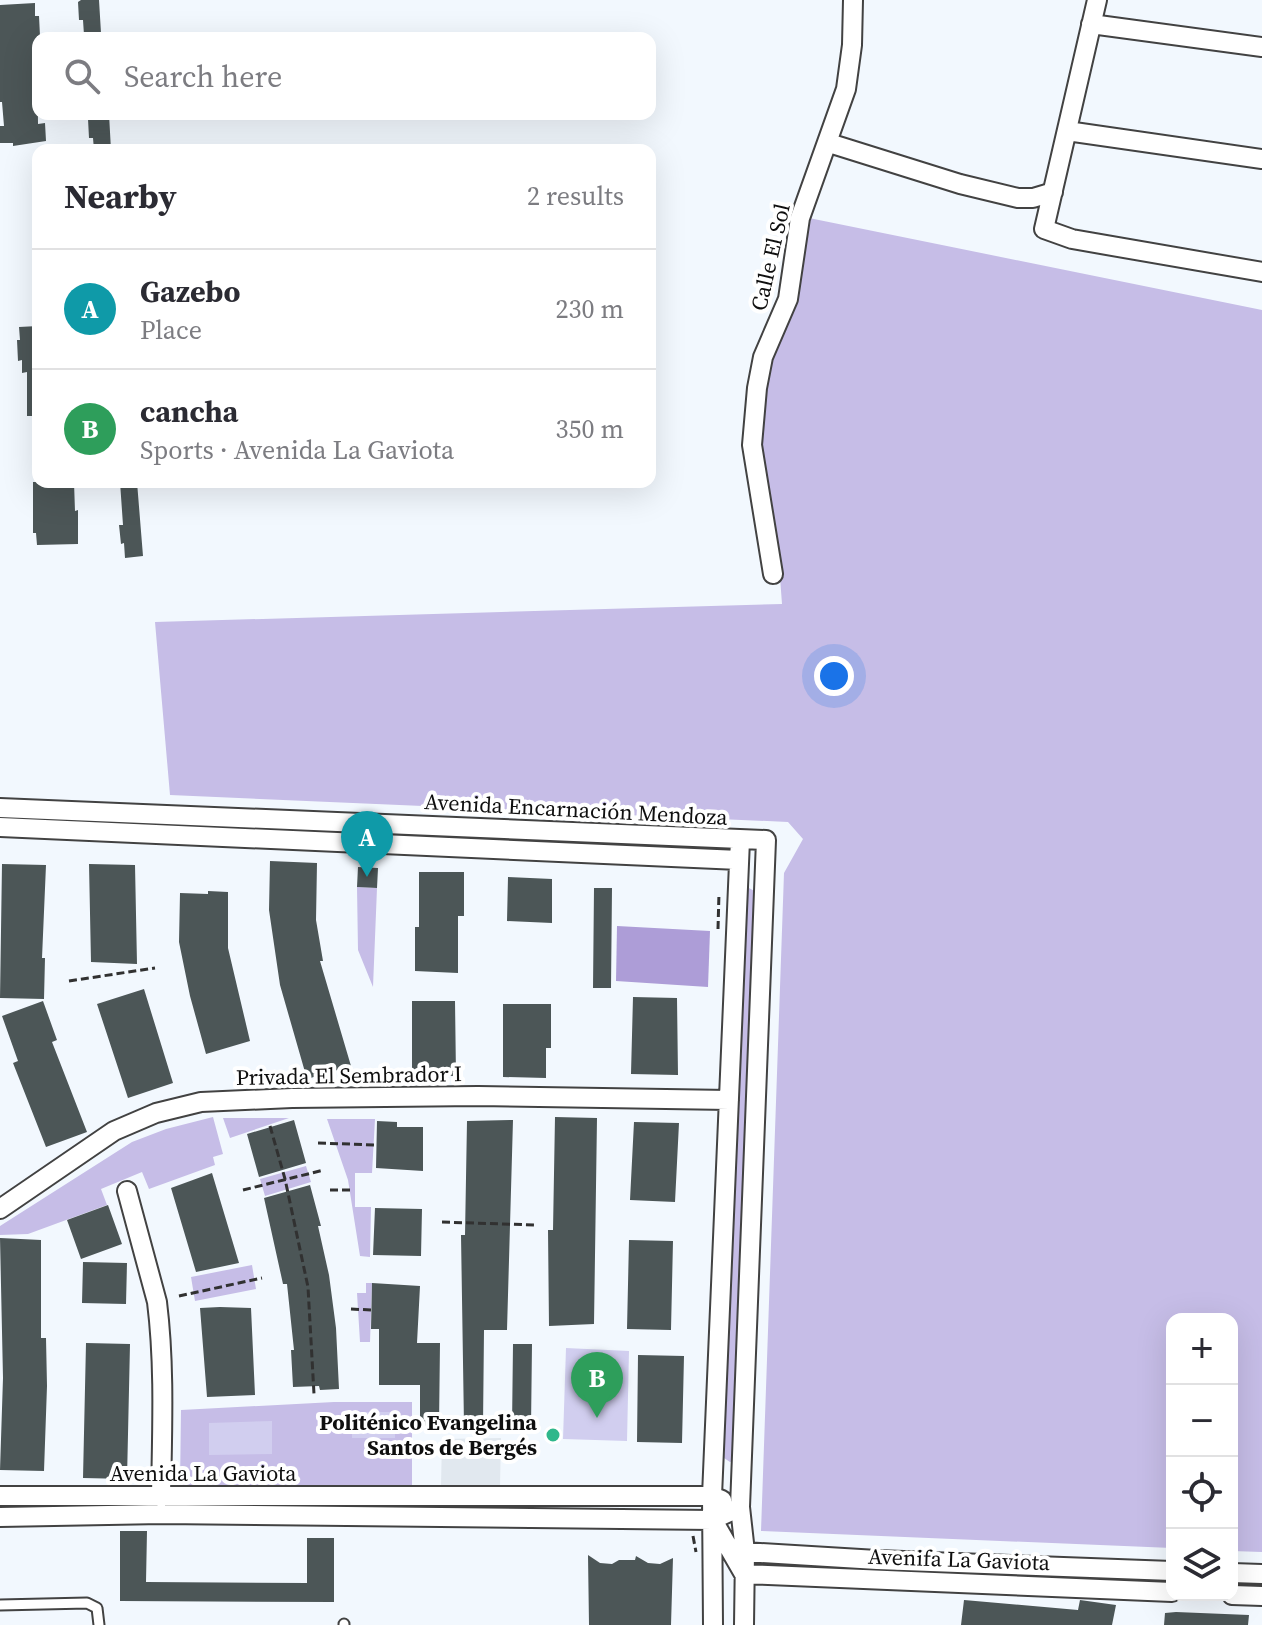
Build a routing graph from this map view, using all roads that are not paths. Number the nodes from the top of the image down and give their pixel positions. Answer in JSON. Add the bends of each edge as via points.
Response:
{"nodes":[{"id":1,"x":853,"y":0,"type":"edge"},
{"id":2,"x":1097,"y":0,"type":"edge"},
{"id":3,"x":1091,"y":24,"type":"junction"},
{"id":4,"x":1262,"y":47,"type":"edge"},
{"id":5,"x":1067,"y":131,"type":"junction"},
{"id":6,"x":829,"y":143,"type":"junction"},
{"id":7,"x":1262,"y":159,"type":"edge"},
{"id":8,"x":1053,"y":192,"type":"junction"},
{"id":9,"x":1262,"y":272,"type":"edge"},
{"id":10,"x":773,"y":574,"type":"dead end"},
{"id":11,"x":0,"y":808,"type":"edge"},
{"id":12,"x":0,"y":827,"type":"edge"},
{"id":13,"x":740,"y":840,"type":"junction"},
{"id":14,"x":739,"y":860,"type":"junction"},
{"id":15,"x":729,"y":1100,"type":"junction"},
{"id":16,"x":127,"y":1191,"type":"dead end"},
{"id":17,"x":0,"y":1209,"type":"edge"},
{"id":18,"x":0,"y":1496,"type":"edge"},
{"id":19,"x":712,"y":1496,"type":"junction"},
{"id":20,"x":161,"y":1497,"type":"junction"},
{"id":21,"x":740,"y":1507,"type":"junction"},
{"id":22,"x":0,"y":1517,"type":"edge"},
{"id":23,"x":712,"y":1520,"type":"junction"},
{"id":24,"x":745,"y":1552,"type":"junction"},
{"id":25,"x":1166,"y":1571,"type":"edge"},
{"id":26,"x":1238,"y":1573,"type":"edge"},
{"id":27,"x":744,"y":1574,"type":"junction"},
{"id":28,"x":1262,"y":1574,"type":"edge"},
{"id":29,"x":1166,"y":1592,"type":"edge"},
{"id":30,"x":1238,"y":1595,"type":"edge"},
{"id":31,"x":1262,"y":1596,"type":"edge"},
{"id":32,"x":0,"y":1605,"type":"edge"},
{"id":33,"x":99,"y":1625,"type":"edge"},
{"id":34,"x":713,"y":1625,"type":"edge"},
{"id":35,"x":744,"y":1625,"type":"edge"}],
"edges":[{"from":1,"to":6,"type":"street","name":"Calle El Sol","via":[[846,89]]},
{"from":2,"to":3,"type":"street"},
{"from":3,"to":4,"type":"street"},
{"from":3,"to":5,"type":"street"},
{"from":5,"to":7,"type":"street"},
{"from":5,"to":8,"type":"street"},
{"from":6,"to":8,"type":"street","via":[[1018,198]]},
{"from":6,"to":10,"type":"street","name":"Calle El Sol","via":[[800,218],[788,299],[763,357],[757,388],[752,445]]},
{"from":8,"to":9,"type":"street","via":[[1044,229],[1072,239]]},
{"from":11,"to":13,"type":"street","name":"Avenida Encarnación Mendoza"},
{"from":12,"to":14,"type":"street","name":"Avenida Encarnación Mendoza"},
{"from":13,"to":14,"type":"street"},
{"from":13,"to":21,"type":"street","name":"Avenida Encarnación Mendoza","via":[[766,840]]},
{"from":14,"to":15,"type":"street"},
{"from":15,"to":17,"type":"street","name":"Privada El Sembrador I","via":[[478,1096],[201,1102],[114,1131]]},
{"from":15,"to":19,"type":"street"},
{"from":16,"to":20,"type":"street","via":[[158,1311]]},
{"from":18,"to":20,"type":"street","name":"Avenida La Gaviota"},
{"from":19,"to":20,"type":"street","name":"Avenida La Gaviota"},
{"from":19,"to":21,"type":"street","name":"Avenida La Gaviota"},
{"from":19,"to":23,"type":"street"},
{"from":21,"to":23,"type":"street"},
{"from":21,"to":24,"type":"street"},
{"from":22,"to":23,"type":"street","name":"Avenida La Gaviota"},
{"from":23,"to":27,"type":"street"},
{"from":23,"to":34,"type":"street"},
{"from":24,"to":25,"type":"street","name":"Avenifa La Gaviota"},
{"from":24,"to":27,"type":"street"},
{"from":26,"to":28,"type":"street"},
{"from":27,"to":29,"type":"street","name":"Avenifa La Gaviota"},
{"from":27,"to":35,"type":"street"},
{"from":30,"to":31,"type":"street"},
{"from":32,"to":33,"type":"lane","via":[[87,1603],[97,1608]]}]}
